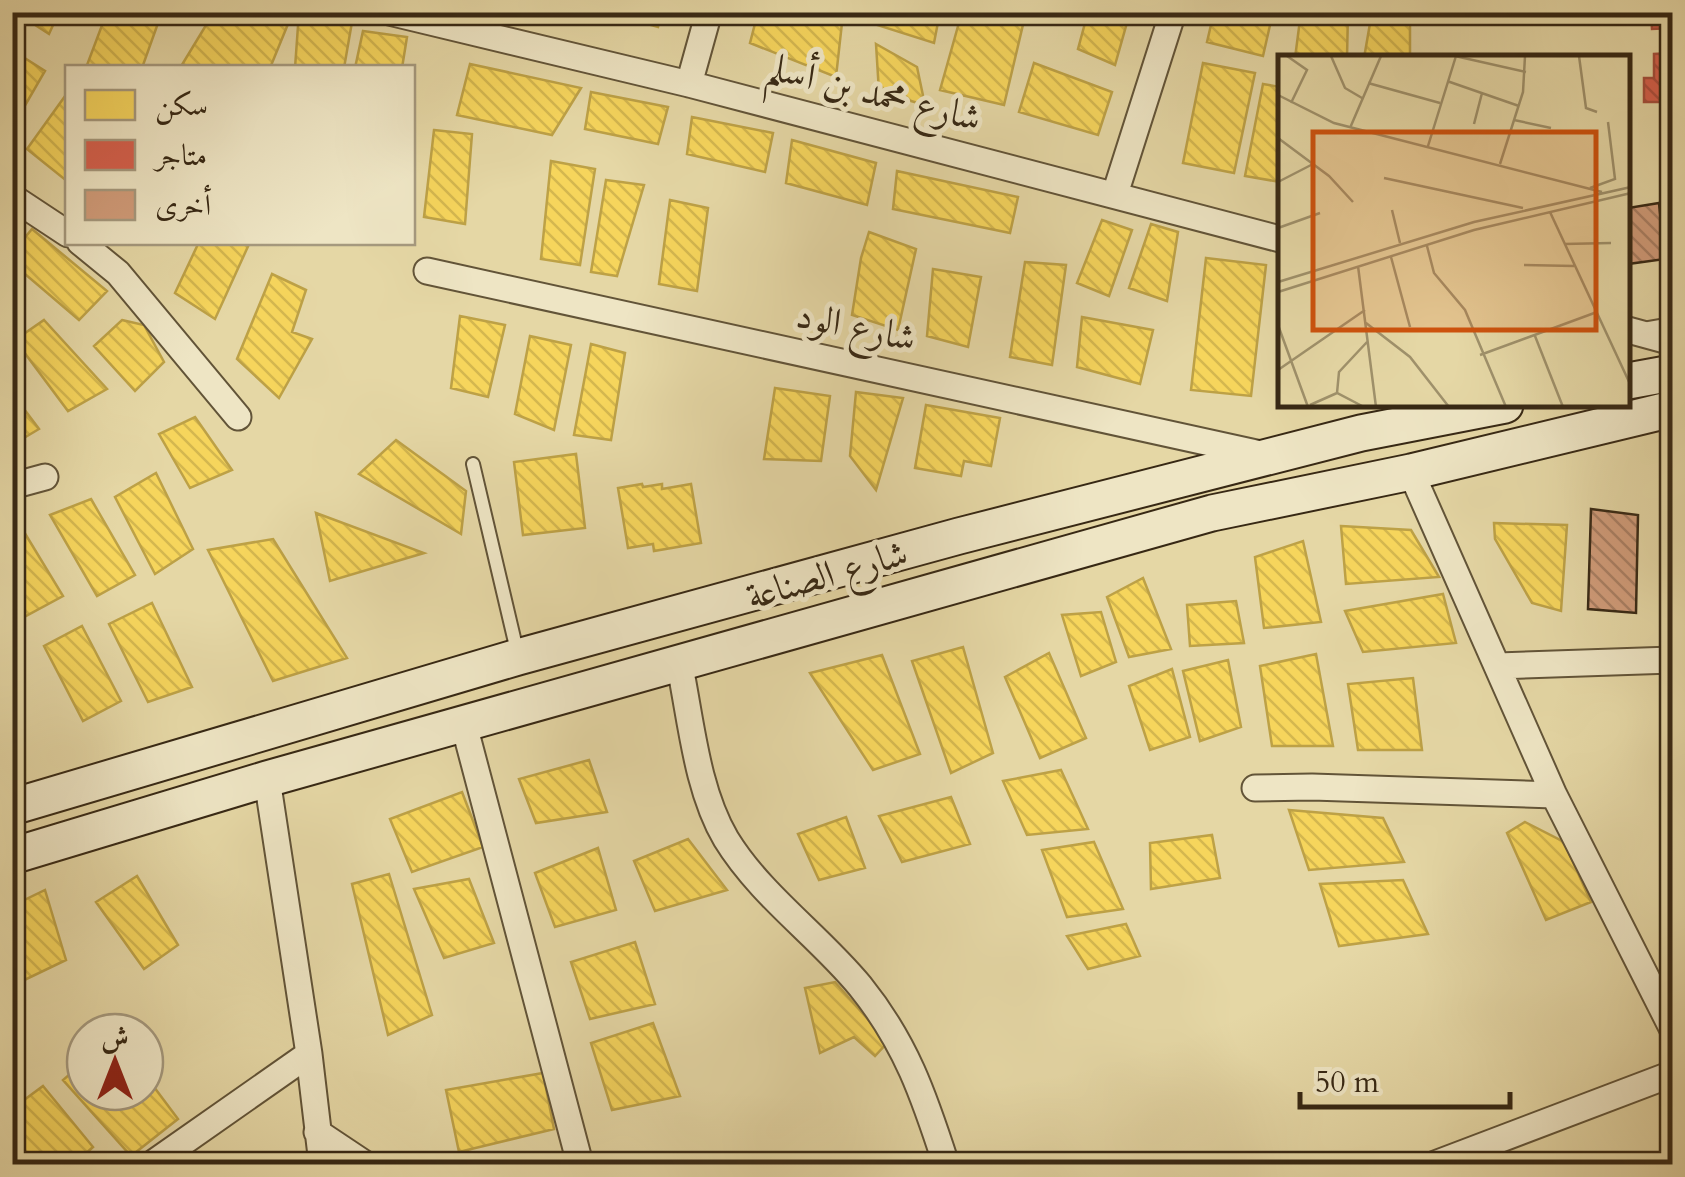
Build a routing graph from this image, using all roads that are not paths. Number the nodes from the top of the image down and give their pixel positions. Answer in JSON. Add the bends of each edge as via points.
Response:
{"nodes":[{"id":1,"x":388,"y":12,"type":"edge"},
{"id":2,"x":708,"y":12,"type":"edge"},
{"id":3,"x":1173,"y":12,"type":"edge"},
{"id":4,"x":689,"y":84,"type":"junction"},
{"id":5,"x":1114,"y":194,"type":"junction"},
{"id":6,"x":12,"y":198,"type":"edge"},
{"id":7,"x":65,"y":232,"type":"edge"},
{"id":8,"x":1278,"y":238,"type":"edge"},
{"id":9,"x":84,"y":245,"type":"edge"},
{"id":10,"x":427,"y":271,"type":"dead end"},
{"id":11,"x":1672,"y":324,"type":"edge"},
{"id":12,"x":1630,"y":331,"type":"edge"},
{"id":13,"x":1630,"y":331,"type":"edge"},
{"id":14,"x":1672,"y":342,"type":"edge"},
{"id":15,"x":1672,"y":373,"type":"edge"},
{"id":16,"x":1630,"y":382,"type":"edge"},
{"id":17,"x":1476,"y":408,"type":"edge"},
{"id":18,"x":1672,"y":409,"type":"edge"},
{"id":19,"x":238,"y":418,"type":"dead end"},
{"id":20,"x":1370,"y":419,"type":"edge"},
{"id":21,"x":1270,"y":456,"type":"junction"},
{"id":22,"x":473,"y":464,"type":"dead end"},
{"id":23,"x":1411,"y":472,"type":"junction"},
{"id":24,"x":44,"y":477,"type":"dead end"},
{"id":25,"x":12,"y":486,"type":"edge"},
{"id":26,"x":518,"y":657,"type":"junction"},
{"id":27,"x":1672,"y":660,"type":"edge"},
{"id":28,"x":680,"y":662,"type":"junction"},
{"id":29,"x":1498,"y":666,"type":"junction"},
{"id":30,"x":464,"y":725,"type":"junction"},
{"id":31,"x":267,"y":779,"type":"junction"},
{"id":32,"x":1254,"y":788,"type":"dead end"},
{"id":33,"x":1554,"y":795,"type":"junction"},
{"id":34,"x":12,"y":807,"type":"edge"},
{"id":35,"x":12,"y":856,"type":"edge"},
{"id":36,"x":1672,"y":1028,"type":"edge"},
{"id":37,"x":309,"y":1054,"type":"junction"},
{"id":38,"x":1672,"y":1074,"type":"edge"},
{"id":39,"x":318,"y":1132,"type":"junction"},
{"id":40,"x":578,"y":1156,"type":"dead end"},
{"id":41,"x":152,"y":1164,"type":"edge"},
{"id":42,"x":322,"y":1164,"type":"edge"},
{"id":43,"x":365,"y":1164,"type":"edge"},
{"id":44,"x":946,"y":1164,"type":"edge"},
{"id":45,"x":1436,"y":1164,"type":"edge"}],
"edges":[{"from":1,"to":4,"type":"street","name":"شارع محمد بن أسلم"},
{"from":2,"to":4,"type":"street"},
{"from":3,"to":5,"type":"street"},
{"from":4,"to":5,"type":"street","name":"شارع محمد بن أسلم"},
{"from":5,"to":8,"type":"street","name":"شارع محمد بن أسلم"},
{"from":6,"to":7,"type":"street"},
{"from":9,"to":19,"type":"street","via":[[118,273]]},
{"from":10,"to":21,"type":"street","name":"شارع الود"},
{"from":11,"to":12,"type":"lane"},
{"from":13,"to":14,"type":"street"},
{"from":15,"to":16,"type":"main road"},
{"from":17,"to":20,"type":"main road","name":"شارع الصناعة"},
{"from":18,"to":23,"type":"main road","name":"شارع الصناعة"},
{"from":20,"to":21,"type":"main road","name":"شارع الصناعة"},
{"from":21,"to":26,"type":"main road","name":"شارع الصناعة"},
{"from":22,"to":26,"type":"lane"},
{"from":23,"to":28,"type":"main road","name":"شارع الصناعة","via":[[1212,513]]},
{"from":23,"to":29,"type":"street"},
{"from":24,"to":25,"type":"street"},
{"from":26,"to":34,"type":"main road","name":"شارع الصناعة"},
{"from":27,"to":29,"type":"street"},
{"from":28,"to":30,"type":"main road","name":"شارع الصناعة"},
{"from":28,"to":44,"type":"street","via":[[708,800],[724,836],[892,1030]]},
{"from":29,"to":33,"type":"street"},
{"from":30,"to":31,"type":"main road","name":"شارع الصناعة"},
{"from":30,"to":40,"type":"street"},
{"from":31,"to":35,"type":"main road","name":"شارع الصناعة"},
{"from":31,"to":37,"type":"street"},
{"from":32,"to":33,"type":"street"},
{"from":33,"to":36,"type":"street"},
{"from":37,"to":39,"type":"street"},
{"from":37,"to":41,"type":"street"},
{"from":38,"to":45,"type":"street"},
{"from":39,"to":42,"type":"street"},
{"from":39,"to":43,"type":"street"}]}
